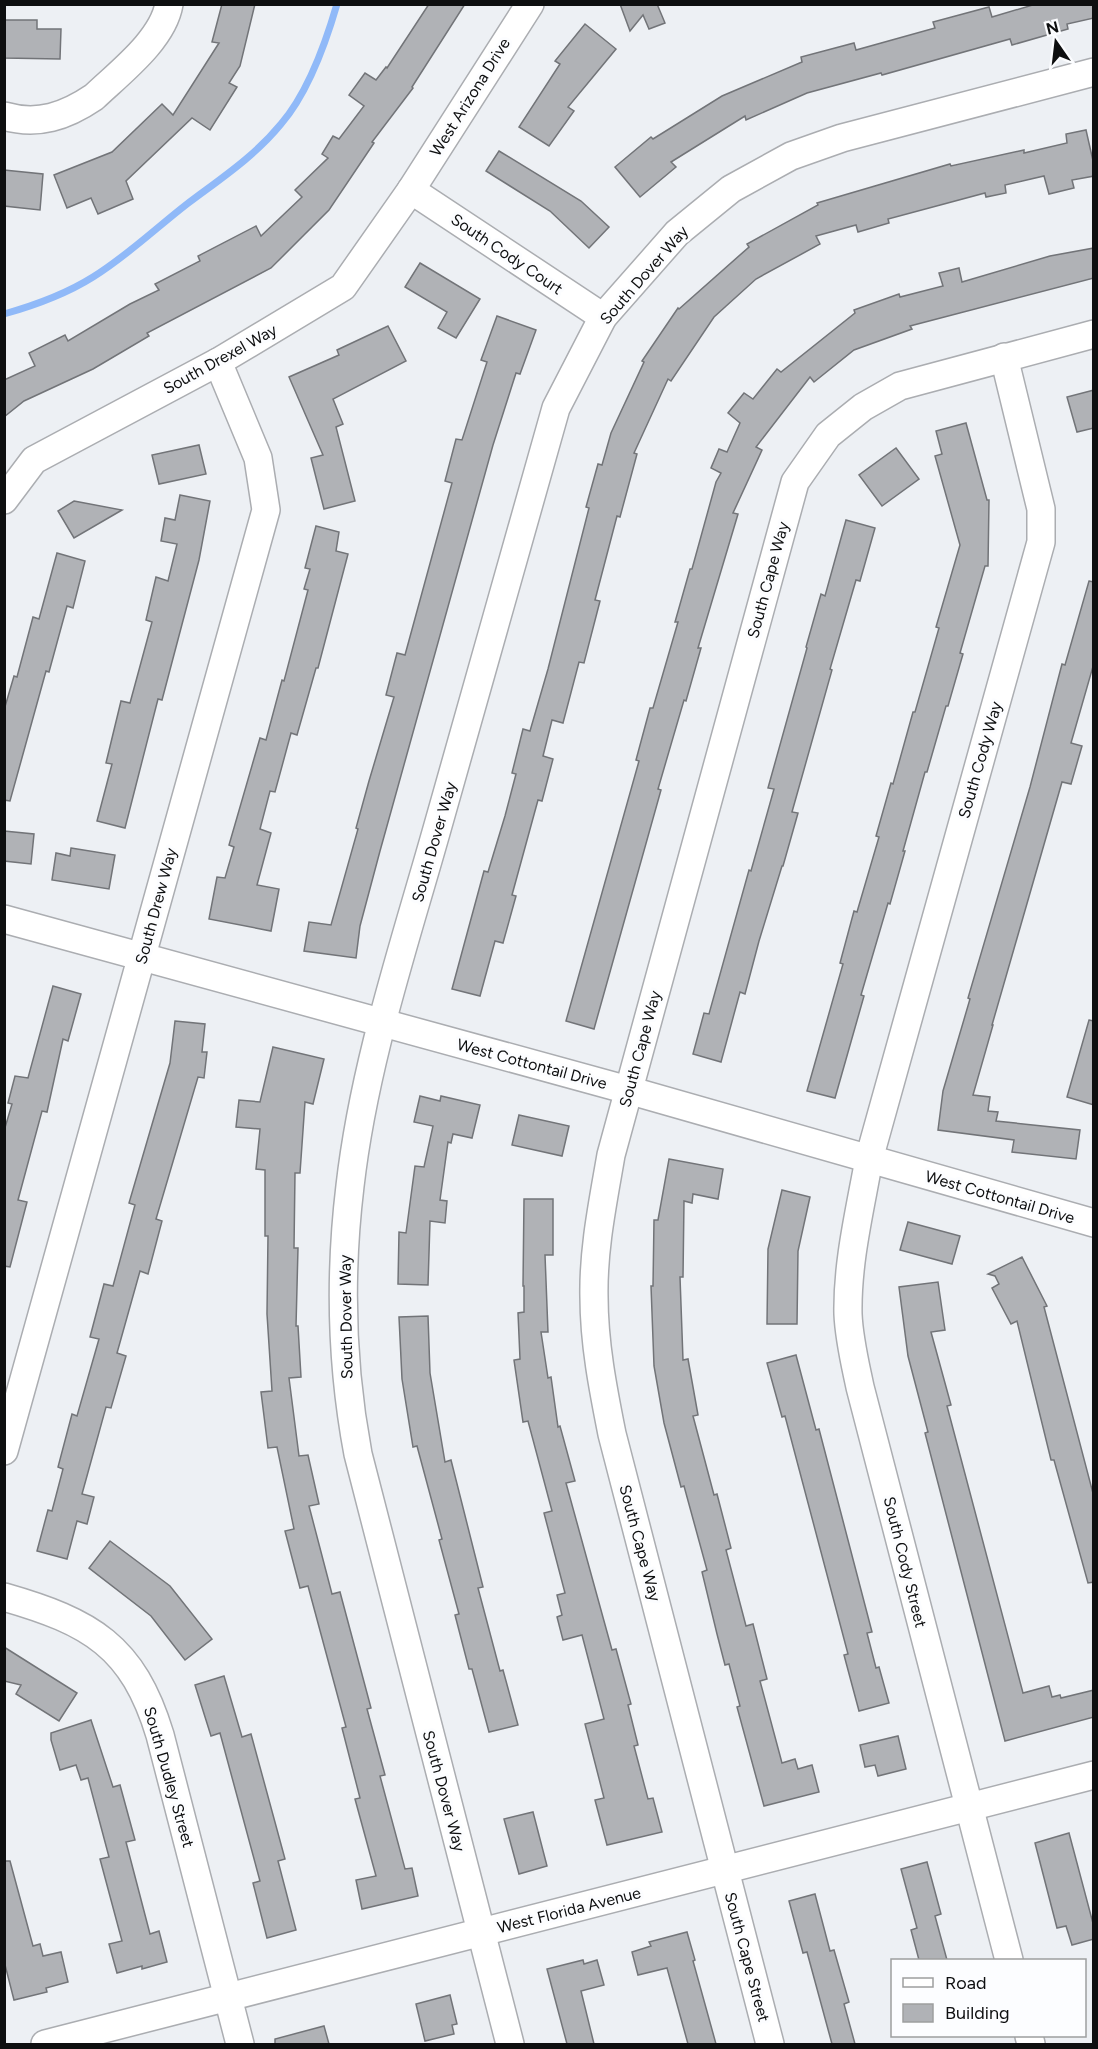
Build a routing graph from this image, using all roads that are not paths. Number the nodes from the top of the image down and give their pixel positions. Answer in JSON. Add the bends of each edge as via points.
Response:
{"nodes":[{"id":1,"x":169,"y":4,"type":"edge"},
{"id":2,"x":530,"y":4,"type":"edge"},
{"id":3,"x":1094,"y":72,"type":"edge"},
{"id":4,"x":4,"y":116,"type":"edge"},
{"id":5,"x":411,"y":190,"type":"junction"},
{"id":6,"x":603,"y":317,"type":"junction"},
{"id":7,"x":1094,"y":334,"type":"edge"},
{"id":8,"x":1004,"y":357,"type":"junction"},
{"id":9,"x":218,"y":362,"type":"junction"},
{"id":10,"x":4,"y":500,"type":"edge"},
{"id":11,"x":4,"y":920,"type":"edge"},
{"id":12,"x":142,"y":958,"type":"junction"},
{"id":13,"x":382,"y":1023,"type":"junction"},
{"id":14,"x":628,"y":1090,"type":"junction"},
{"id":15,"x":869,"y":1159,"type":"junction"},
{"id":16,"x":1094,"y":1224,"type":"edge"},
{"id":17,"x":4,"y":1451,"type":"edge"},
{"id":18,"x":4,"y":1597,"type":"edge"},
{"id":19,"x":1094,"y":1775,"type":"edge"},
{"id":20,"x":968,"y":1807,"type":"junction"},
{"id":21,"x":724,"y":1869,"type":"junction"},
{"id":22,"x":481,"y":1932,"type":"junction"},
{"id":23,"x":1009,"y":1959,"type":"edge"},
{"id":24,"x":228,"y":1997,"type":"junction"},
{"id":25,"x":45,"y":2044,"type":"edge"},
{"id":26,"x":240,"y":2044,"type":"edge"},
{"id":27,"x":510,"y":2044,"type":"edge"},
{"id":28,"x":770,"y":2044,"type":"edge"}],
"edges":[{"from":1,"to":4,"type":"street","via":[[162,26],[151,41],[94,97],[56,118],[23,120]]},
{"from":2,"to":5,"type":"street","name":"West Arizona Drive"},
{"from":3,"to":6,"type":"street","name":"South Dover Way","via":[[842,138],[791,156],[731,189],[676,233]]},
{"from":5,"to":6,"type":"street","name":"South Cody Court"},
{"from":5,"to":9,"type":"street","name":"South Drexel Way","via":[[343,287]]},
{"from":6,"to":13,"type":"street","name":"South Dover Way","via":[[556,408]]},
{"from":7,"to":8,"type":"street","name":"South Cape Way"},
{"from":8,"to":14,"type":"street","name":"South Cape Way","via":[[900,386],[863,406],[828,435],[795,482]]},
{"from":8,"to":15,"type":"street","name":"South Cody Way","via":[[1041,509],[1041,542]]},
{"from":9,"to":10,"type":"street","name":"South Drexel Way","via":[[34,460]]},
{"from":9,"to":12,"type":"street","name":"South Drew Way","via":[[258,458],[266,510]]},
{"from":11,"to":12,"type":"street","name":"West Cottontail Drive"},
{"from":12,"to":13,"type":"street","name":"West Cottontail Drive"},
{"from":12,"to":17,"type":"street","name":"South Drew Way"},
{"from":13,"to":14,"type":"street","name":"West Cottontail Drive"},
{"from":13,"to":22,"type":"street","name":"South Dover Way","via":[[350,1184],[343,1277],[345,1373],[369,1502]]},
{"from":14,"to":15,"type":"street","name":"West Cottontail Drive"},
{"from":14,"to":21,"type":"street","name":"South Cape Way","via":[[611,1155],[597,1242],[596,1338],[612,1434]]},
{"from":15,"to":16,"type":"street","name":"West Cottontail Drive"},
{"from":15,"to":20,"type":"street","name":"South Cody Street","via":[[849,1284],[850,1334],[860,1387]]},
{"from":18,"to":24,"type":"street","name":"South Dudley Street","via":[[90,1629],[121,1657],[136,1677],[159,1735]]},
{"from":19,"to":20,"type":"street","name":"West Florida Avenue"},
{"from":20,"to":21,"type":"street","name":"West Florida Avenue"},
{"from":20,"to":23,"type":"street","name":"South Cody Street"},
{"from":21,"to":22,"type":"street","name":"West Florida Avenue"},
{"from":21,"to":28,"type":"street","name":"South Cape Street"},
{"from":22,"to":24,"type":"street","name":"West Florida Avenue"},
{"from":22,"to":27,"type":"street","name":"South Dover Way"},
{"from":24,"to":25,"type":"street","name":"West Florida Avenue"},
{"from":24,"to":26,"type":"street","name":"South Dudley Street"}]}
